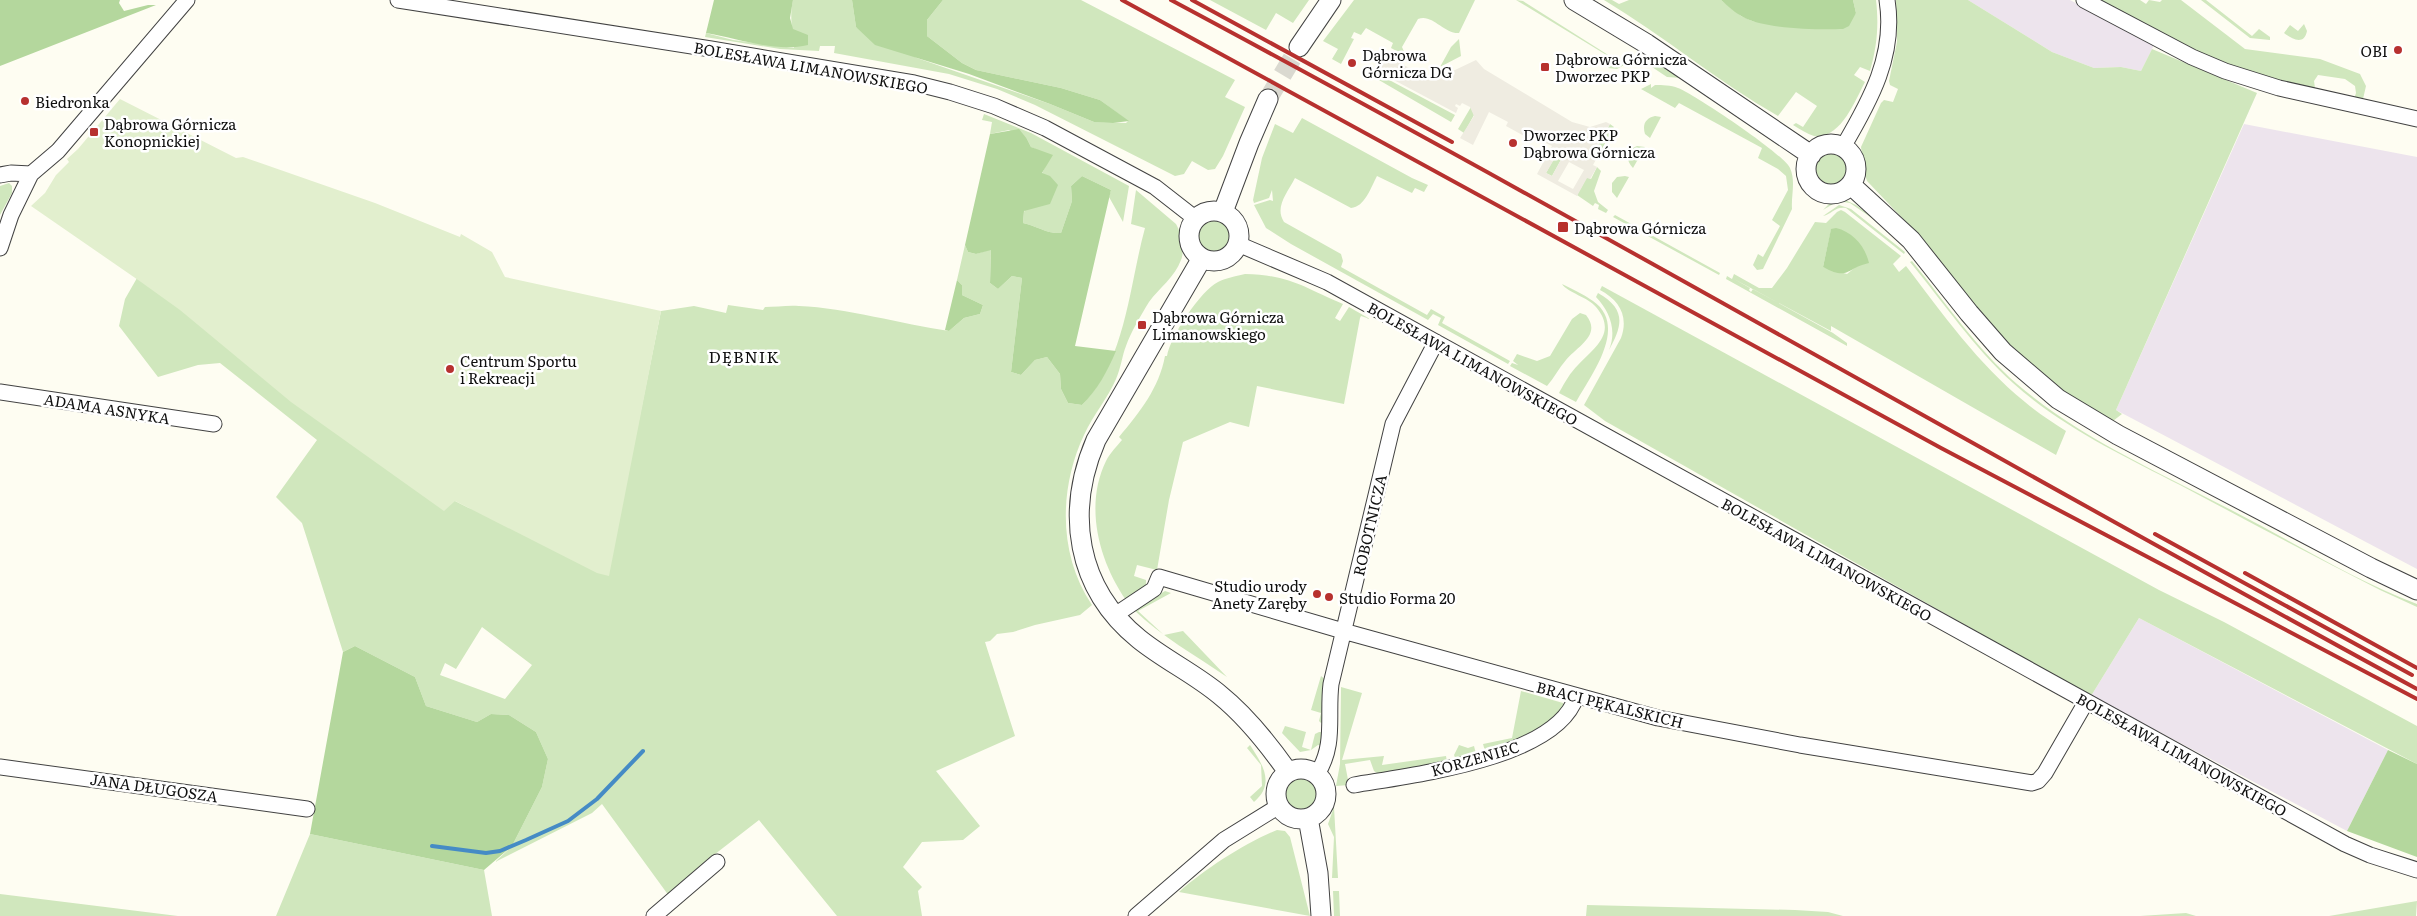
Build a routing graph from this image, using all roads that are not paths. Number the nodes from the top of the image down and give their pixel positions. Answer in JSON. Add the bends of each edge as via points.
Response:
{"nodes":[{"id":1,"x":187,"y":0,"type":"edge"},
{"id":2,"x":398,"y":0,"type":"edge"},
{"id":3,"x":1331,"y":0,"type":"edge"},
{"id":4,"x":1574,"y":0,"type":"edge"},
{"id":5,"x":1887,"y":0,"type":"edge"},
{"id":6,"x":2084,"y":0,"type":"edge"},
{"id":7,"x":1299,"y":47,"type":"tunnel mouth"},
{"id":8,"x":1268,"y":99,"type":"tunnel mouth"},
{"id":9,"x":2417,"y":119,"type":"edge"},
{"id":10,"x":1843,"y":147,"type":"junction"},
{"id":11,"x":1810,"y":155,"type":"junction"},
{"id":12,"x":31,"y":174,"type":"junction"},
{"id":13,"x":0,"y":175,"type":"edge"},
{"id":14,"x":1851,"y":185,"type":"junction"},
{"id":15,"x":1223,"y":212,"type":"junction"},
{"id":16,"x":1196,"y":219,"type":"junction"},
{"id":17,"x":1238,"y":244,"type":"junction"},
{"id":18,"x":0,"y":248,"type":"edge"},
{"id":19,"x":1202,"y":258,"type":"junction"},
{"id":20,"x":1436,"y":342,"type":"junction"},
{"id":21,"x":0,"y":392,"type":"edge"},
{"id":22,"x":214,"y":424,"type":"dead end"},
{"id":23,"x":2417,"y":590,"type":"edge"},
{"id":24,"x":1115,"y":616,"type":"junction"},
{"id":25,"x":1343,"y":631,"type":"junction"},
{"id":26,"x":1576,"y":697,"type":"junction"},
{"id":27,"x":2086,"y":702,"type":"junction"},
{"id":28,"x":0,"y":767,"type":"edge"},
{"id":29,"x":1288,"y":772,"type":"junction"},
{"id":30,"x":1316,"y":774,"type":"junction"},
{"id":31,"x":1354,"y":785,"type":"dead end"},
{"id":32,"x":1279,"y":806,"type":"junction"},
{"id":33,"x":307,"y":809,"type":"dead end"},
{"id":34,"x":1308,"y":818,"type":"junction"},
{"id":35,"x":717,"y":862,"type":"dead end"},
{"id":36,"x":2417,"y":870,"type":"edge"},
{"id":37,"x":654,"y":916,"type":"edge"},
{"id":38,"x":1136,"y":916,"type":"edge"},
{"id":39,"x":1321,"y":916,"type":"edge"}],
"edges":[{"from":1,"to":12,"type":"street","via":[[58,151]]},
{"from":2,"to":16,"type":"street","name":"BOLESŁAWA LIMANOWSKIEGO","via":[[900,81],[957,94],[1045,128],[1148,183]]},
{"from":3,"to":7,"type":"street"},
{"from":4,"to":11,"type":"street","via":[[1646,44]]},
{"from":5,"to":10,"type":"street","via":[[1888,36],[1880,75],[1870,101]]},
{"from":6,"to":9,"type":"street","via":[[2225,71],[2279,88]]},
{"from":8,"to":15,"type":"street"},
{"from":10,"to":11,"type":"street","via":[[1825,145]]},
{"from":10,"to":14,"type":"street","via":[[1853,156],[1856,166],[1856,177]]},
{"from":11,"to":14,"type":"street","via":[[1806,173],[1814,188],[1834,195]]},
{"from":12,"to":13,"type":"street"},
{"from":12,"to":18,"type":"street","via":[[11,215]]},
{"from":14,"to":23,"type":"street","via":[[1911,240],[2004,352],[2065,403],[2118,435]]},
{"from":15,"to":16,"type":"street","via":[[1209,211]]},
{"from":15,"to":17,"type":"street","via":[[1234,219],[1238,227]]},
{"from":16,"to":19,"type":"street","via":[[1190,228],[1189,240]]},
{"from":17,"to":19,"type":"street","via":[[1233,253],[1223,260]]},
{"from":17,"to":20,"type":"street","name":"BOLESŁAWA LIMANOWSKIEGO","via":[[1327,282]]},
{"from":19,"to":24,"type":"street","via":[[1105,422],[1082,476],[1078,516],[1083,551],[1094,583]]},
{"from":20,"to":25,"type":"street","name":"ROBOTNICZA","via":[[1393,424]]},
{"from":20,"to":27,"type":"street","name":"BOLESŁAWA LIMANOWSKIEGO"},
{"from":21,"to":22,"type":"street","name":"ADAMA ASNYKA"},
{"from":24,"to":25,"type":"street","name":"BRACI PĘKALSKICH","via":[[1154,589],[1159,577]]},
{"from":24,"to":29,"type":"street","via":[[1150,647],[1222,696]]},
{"from":25,"to":26,"type":"street","name":"BRACI PĘKALSKICH"},
{"from":25,"to":30,"type":"street","name":"ROBOTNICZA","via":[[1330,689],[1330,741]]},
{"from":26,"to":27,"type":"street","name":"BRACI PĘKALSKICH","via":[[1695,726],[2032,783],[2045,773]]},
{"from":26,"to":31,"type":"street","name":"KORZENIEC","via":[[1566,716],[1537,738],[1517,748],[1440,770]]},
{"from":27,"to":36,"type":"street","name":"BOLESŁAWA LIMANOWSKIEGO","via":[[2345,844],[2370,856]]},
{"from":28,"to":33,"type":"street","name":"JANA DŁUGOSZA"},
{"from":29,"to":30,"type":"street","via":[[1301,768]]},
{"from":29,"to":32,"type":"street","via":[[1276,789]]},
{"from":30,"to":34,"type":"street","via":[[1324,782],[1326,796],[1321,809]]},
{"from":32,"to":34,"type":"street","via":[[1292,817]]},
{"from":32,"to":38,"type":"street","via":[[1224,840]]},
{"from":34,"to":39,"type":"street","via":[[1318,873]]},
{"from":35,"to":37,"type":"street"}]}
